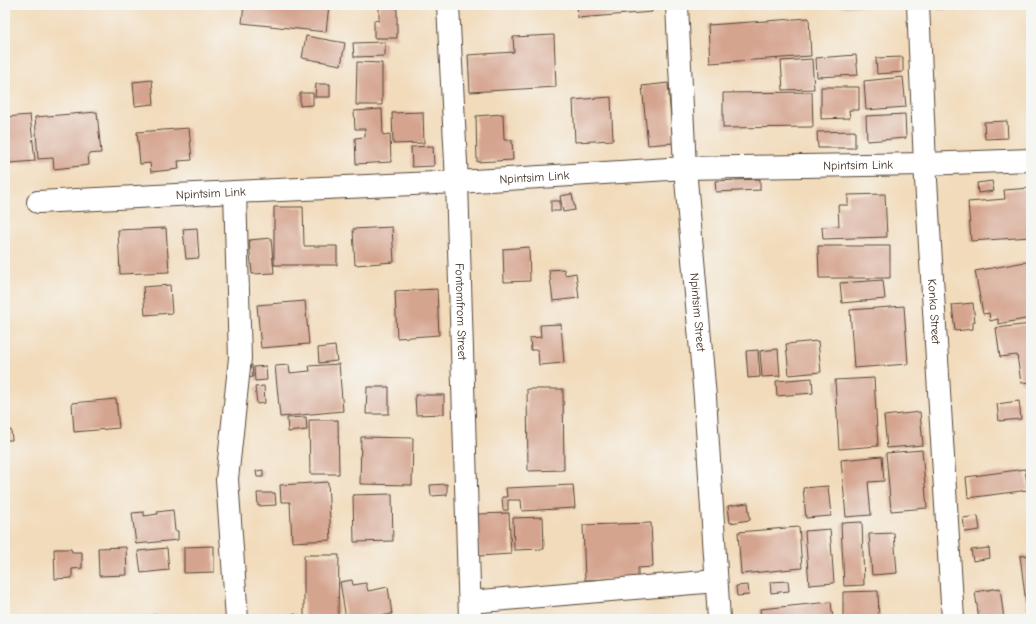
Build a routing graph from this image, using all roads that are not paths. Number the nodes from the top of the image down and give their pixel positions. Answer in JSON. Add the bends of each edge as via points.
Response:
{"nodes":[{"id":1,"x":448,"y":5,"type":"edge"},
{"id":2,"x":677,"y":5,"type":"edge"},
{"id":3,"x":918,"y":5,"type":"edge"},
{"id":4,"x":1031,"y":160,"type":"edge"},
{"id":5,"x":925,"y":164,"type":"junction"},
{"id":6,"x":685,"y":168,"type":"junction"},
{"id":7,"x":457,"y":182,"type":"junction"},
{"id":8,"x":235,"y":192,"type":"junction"},
{"id":9,"x":38,"y":202,"type":"dead end"},
{"id":10,"x":716,"y":581,"type":"junction"},
{"id":11,"x":470,"y":611,"type":"edge"},
{"id":12,"x":237,"y":619,"type":"edge"},
{"id":13,"x":719,"y":619,"type":"edge"},
{"id":14,"x":953,"y":619,"type":"edge"}],
"edges":[{"from":1,"to":7,"type":"street","name":"Fontomfrom Street"},
{"from":2,"to":6,"type":"street","name":"Npintsim Street"},
{"from":3,"to":5,"type":"street","name":"Konka Street"},
{"from":4,"to":5,"type":"street","name":"Npintsim Link"},
{"from":5,"to":6,"type":"street","name":"Npintsim Link"},
{"from":5,"to":14,"type":"street","name":"Konka Street"},
{"from":6,"to":7,"type":"street","name":"Npintsim Link"},
{"from":6,"to":10,"type":"street","name":"Npintsim Street","via":[[705,396]]},
{"from":7,"to":8,"type":"street","name":"Npintsim Link"},
{"from":7,"to":11,"type":"street","name":"Fontomfrom Street"},
{"from":8,"to":9,"type":"street","name":"Npintsim Link"},
{"from":8,"to":12,"type":"street","via":[[240,358],[227,479]]},
{"from":10,"to":11,"type":"street"},
{"from":10,"to":13,"type":"street","name":"Npintsim Street"}]}
